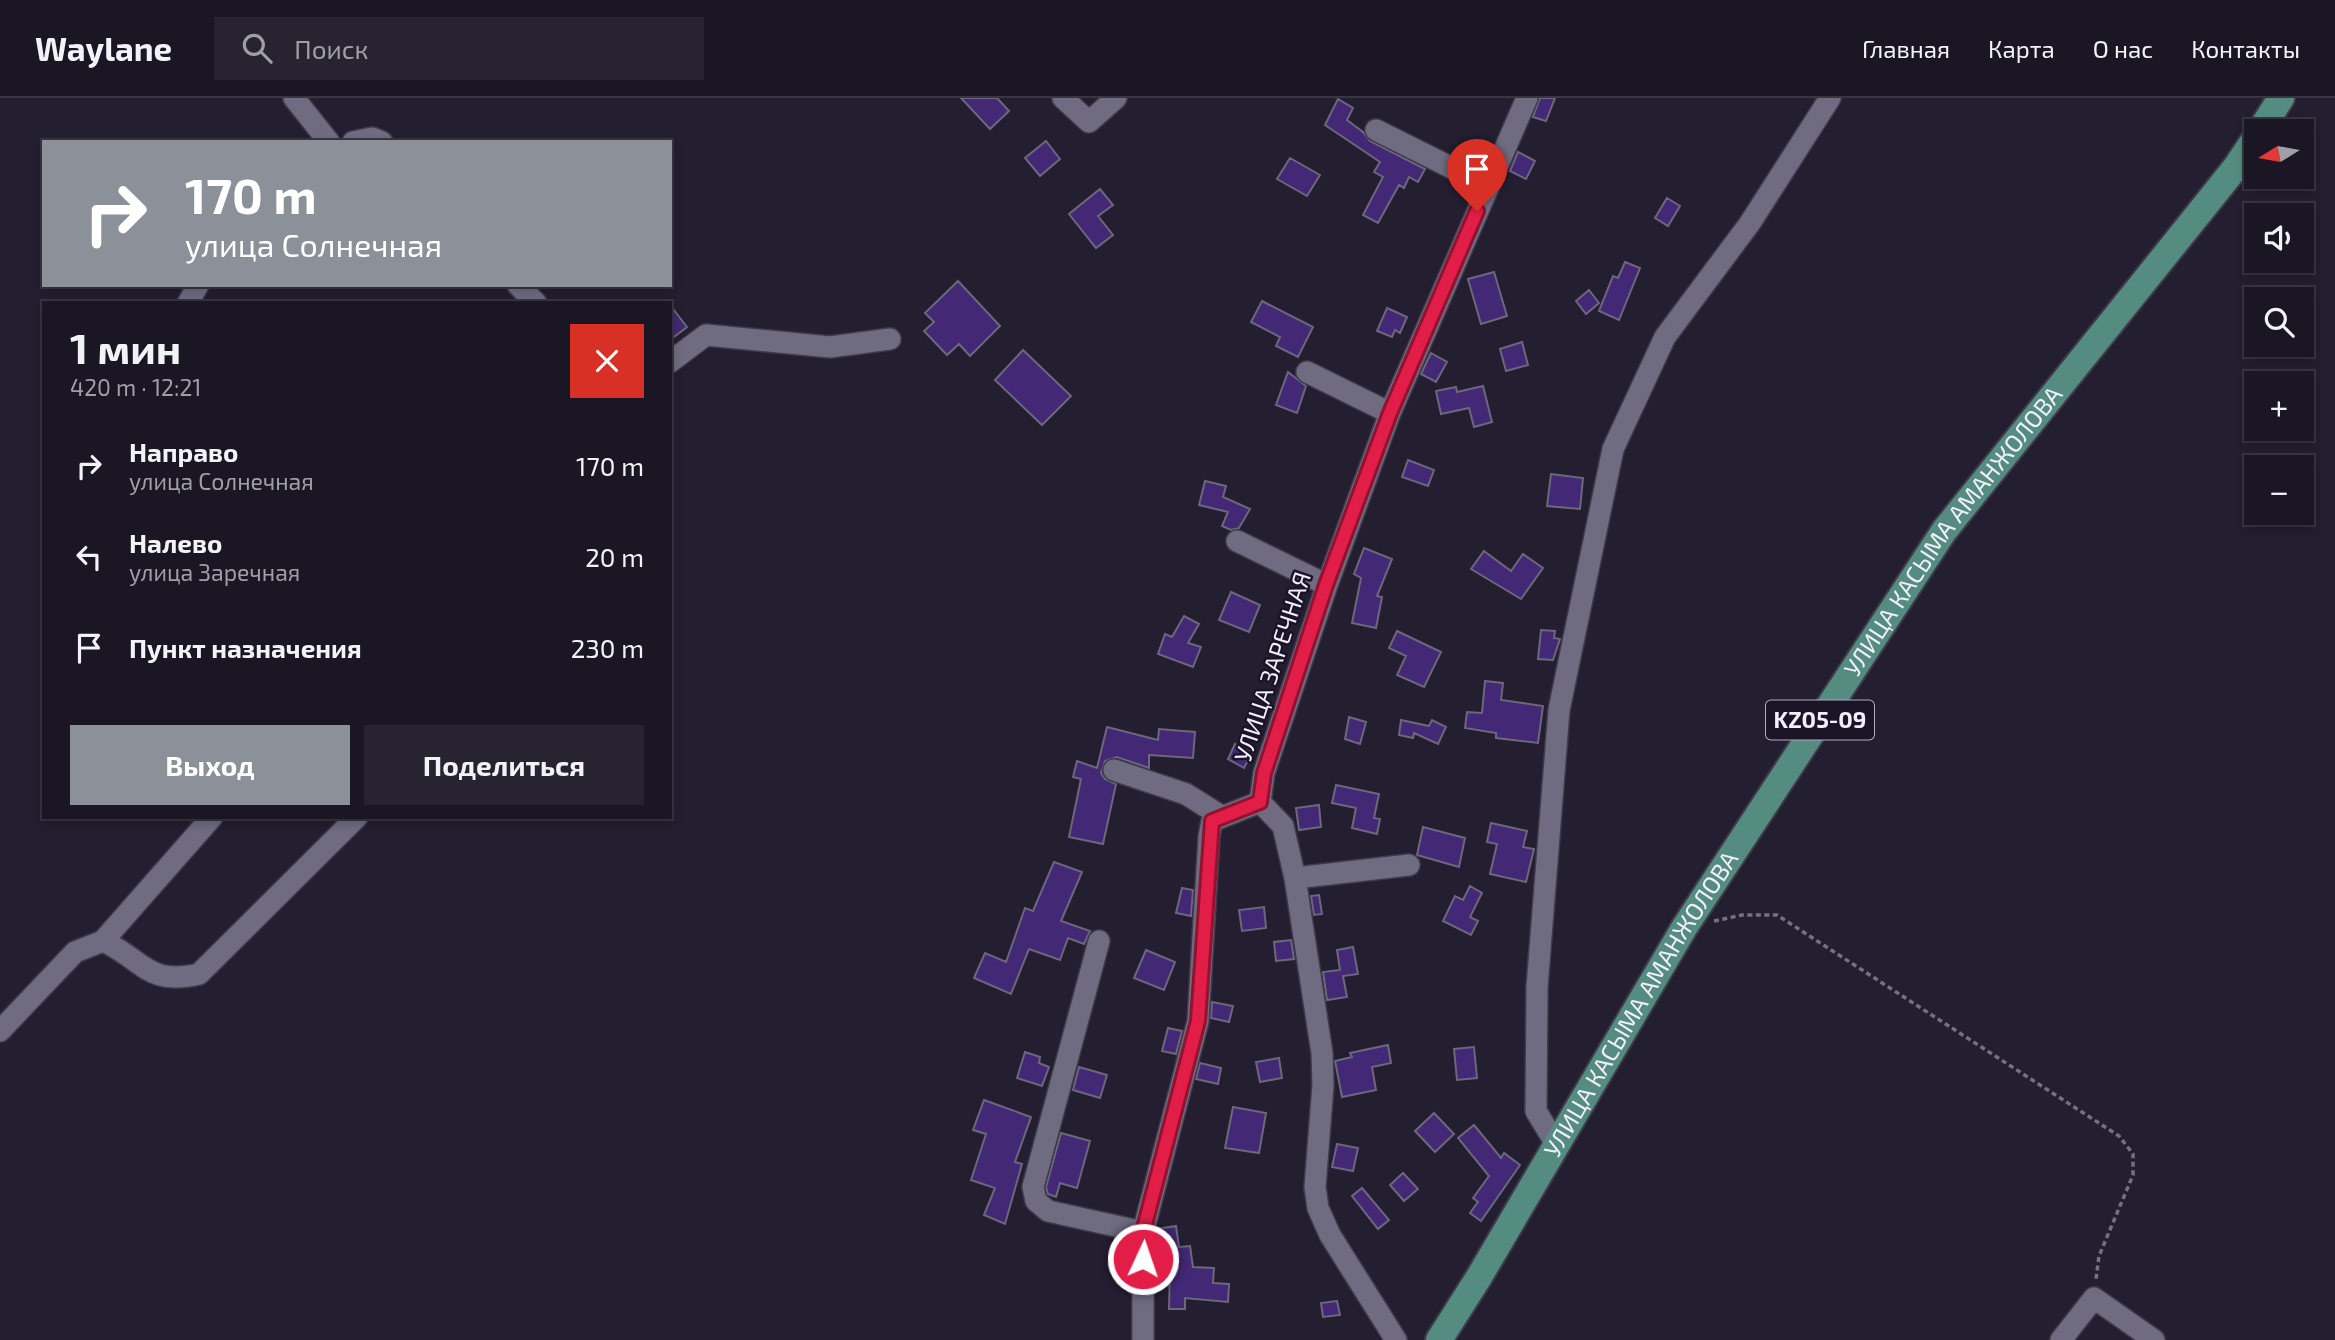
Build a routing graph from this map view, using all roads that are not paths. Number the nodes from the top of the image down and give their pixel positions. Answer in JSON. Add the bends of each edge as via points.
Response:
{"nodes":[{"id":1,"x":294,"y":98,"type":"edge"},
{"id":2,"x":1063,"y":98,"type":"edge"},
{"id":3,"x":1116,"y":98,"type":"edge"},
{"id":4,"x":1527,"y":98,"type":"edge"},
{"id":5,"x":1830,"y":98,"type":"edge"},
{"id":6,"x":2281,"y":98,"type":"edge"},
{"id":7,"x":2268,"y":119,"type":"edge"},
{"id":8,"x":1376,"y":130,"type":"dead end"},
{"id":9,"x":327,"y":140,"type":"edge"},
{"id":10,"x":2244,"y":155,"type":"edge"},
{"id":11,"x":1488,"y":186,"type":"junction"},
{"id":12,"x":520,"y":287,"type":"edge"},
{"id":13,"x":534,"y":301,"type":"edge"},
{"id":14,"x":890,"y":339,"type":"dead end"},
{"id":15,"x":672,"y":360,"type":"edge"},
{"id":16,"x":1307,"y":372,"type":"dead end"},
{"id":17,"x":1390,"y":413,"type":"junction"},
{"id":18,"x":1237,"y":541,"type":"dead end"},
{"id":19,"x":1326,"y":585,"type":"junction"},
{"id":20,"x":1114,"y":770,"type":"dead end"},
{"id":21,"x":1260,"y":802,"type":"junction"},
{"id":22,"x":1220,"y":816,"type":"junction"},
{"id":23,"x":210,"y":819,"type":"edge"},
{"id":24,"x":355,"y":819,"type":"edge"},
{"id":25,"x":1409,"y":865,"type":"dead end"},
{"id":26,"x":1295,"y":878,"type":"junction"},
{"id":27,"x":103,"y":941,"type":"junction"},
{"id":28,"x":1099,"y":941,"type":"dead end"},
{"id":29,"x":0,"y":1031,"type":"edge"},
{"id":30,"x":1556,"y":1144,"type":"junction"},
{"id":31,"x":1143,"y":1232,"type":"junction"},
{"id":32,"x":1143,"y":1340,"type":"edge"},
{"id":33,"x":1396,"y":1340,"type":"edge"},
{"id":34,"x":1439,"y":1340,"type":"edge"},
{"id":35,"x":2061,"y":1340,"type":"edge"},
{"id":36,"x":2154,"y":1340,"type":"edge"}],
"edges":[{"from":1,"to":9,"type":"street"},
{"from":2,"to":3,"type":"street","via":[[1089,122]]},
{"from":4,"to":11,"type":"street","name":"УЛИЦА ЗАРЕЧНАЯ"},
{"from":5,"to":30,"type":"street","via":[[1750,223],[1665,337],[1613,449],[1559,710],[1536,1042],[1536,1111]]},
{"from":6,"to":7,"type":"main road"},
{"from":8,"to":11,"type":"street"},
{"from":10,"to":30,"type":"main road","name":"УЛИЦА КАСЫМА АМАНЖОЛОВА","number":"KZ05-09","via":[[1944,531],[1684,928]]},
{"from":11,"to":17,"type":"street","name":"УЛИЦА ЗАРЕЧНАЯ"},
{"from":12,"to":13,"type":"street"},
{"from":14,"to":15,"type":"street","via":[[830,347],[706,335]]},
{"from":16,"to":17,"type":"street"},
{"from":17,"to":19,"type":"street","name":"УЛИЦА ЗАРЕЧНАЯ"},
{"from":18,"to":19,"type":"street"},
{"from":19,"to":21,"type":"street","name":"УЛИЦА ЗАРЕЧНАЯ","via":[[1264,773]]},
{"from":20,"to":22,"type":"street","via":[[1186,794]]},
{"from":21,"to":22,"type":"street"},
{"from":21,"to":26,"type":"street","name":"УЛИЦА ЗАРЕЧНАЯ","via":[[1283,826]]},
{"from":22,"to":31,"type":"street","via":[[1212,821],[1209,837],[1198,1021]]},
{"from":23,"to":27,"type":"street"},
{"from":24,"to":27,"type":"street","via":[[198,974],[177,979],[155,976]]},
{"from":25,"to":26,"type":"street"},
{"from":26,"to":33,"type":"street","name":"УЛИЦА ЗАРЕЧНАЯ","via":[[1322,1053],[1315,1187],[1318,1208]]},
{"from":27,"to":29,"type":"street","via":[[75,952]]},
{"from":28,"to":31,"type":"street","via":[[1033,1187],[1036,1201],[1048,1211]]},
{"from":30,"to":34,"type":"main road","name":"УЛИЦА КАСЫМА АМАНЖОЛОВА","number":"KZ05-09"},
{"from":31,"to":32,"type":"street"},
{"from":35,"to":36,"type":"street","via":[[2094,1298]]}]}
